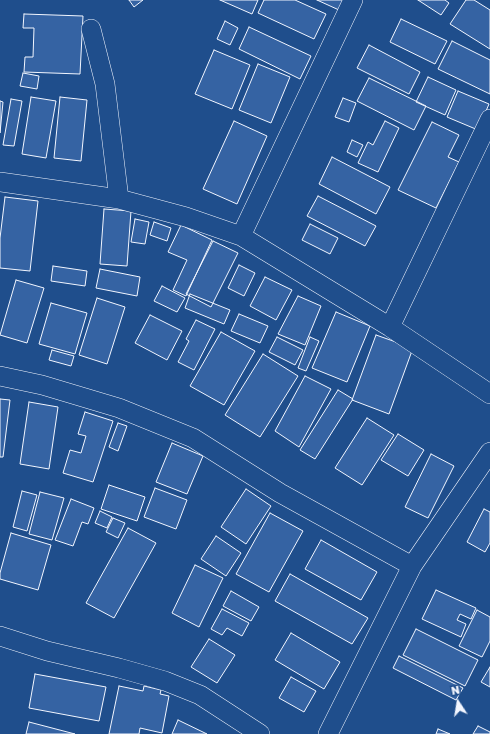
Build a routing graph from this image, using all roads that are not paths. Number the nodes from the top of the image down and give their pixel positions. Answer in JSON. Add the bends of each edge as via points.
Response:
{"nodes":[{"id":1,"x":354,"y":0,"type":"edge"},
{"id":2,"x":91,"y":29,"type":"dead end"},
{"id":3,"x":490,"y":120,"type":"edge"},
{"id":4,"x":0,"y":182,"type":"edge"},
{"id":5,"x":119,"y":199,"type":"junction"},
{"id":6,"x":241,"y":236,"type":"junction"},
{"id":7,"x":390,"y":327,"type":"junction"},
{"id":8,"x":0,"y":376,"type":"edge"},
{"id":9,"x":490,"y":394,"type":"edge"},
{"id":10,"x":490,"y":452,"type":"edge"},
{"id":11,"x":412,"y":566,"type":"junction"},
{"id":12,"x":0,"y":636,"type":"edge"},
{"id":13,"x":260,"y":734,"type":"edge"},
{"id":14,"x":328,"y":734,"type":"edge"}],
"edges":[{"from":1,"to":6,"type":"street"},
{"from":2,"to":5,"type":"street","via":[[105,84]]},
{"from":3,"to":7,"type":"street"},
{"from":4,"to":5,"type":"street"},
{"from":5,"to":6,"type":"street","via":[[186,217]]},
{"from":6,"to":7,"type":"street"},
{"from":7,"to":9,"type":"street"},
{"from":8,"to":11,"type":"street","via":[[42,385],[119,408],[193,438],[280,492]]},
{"from":10,"to":11,"type":"street"},
{"from":11,"to":14,"type":"street"},
{"from":12,"to":13,"type":"street","via":[[47,651],[164,681],[200,695]]}]}
